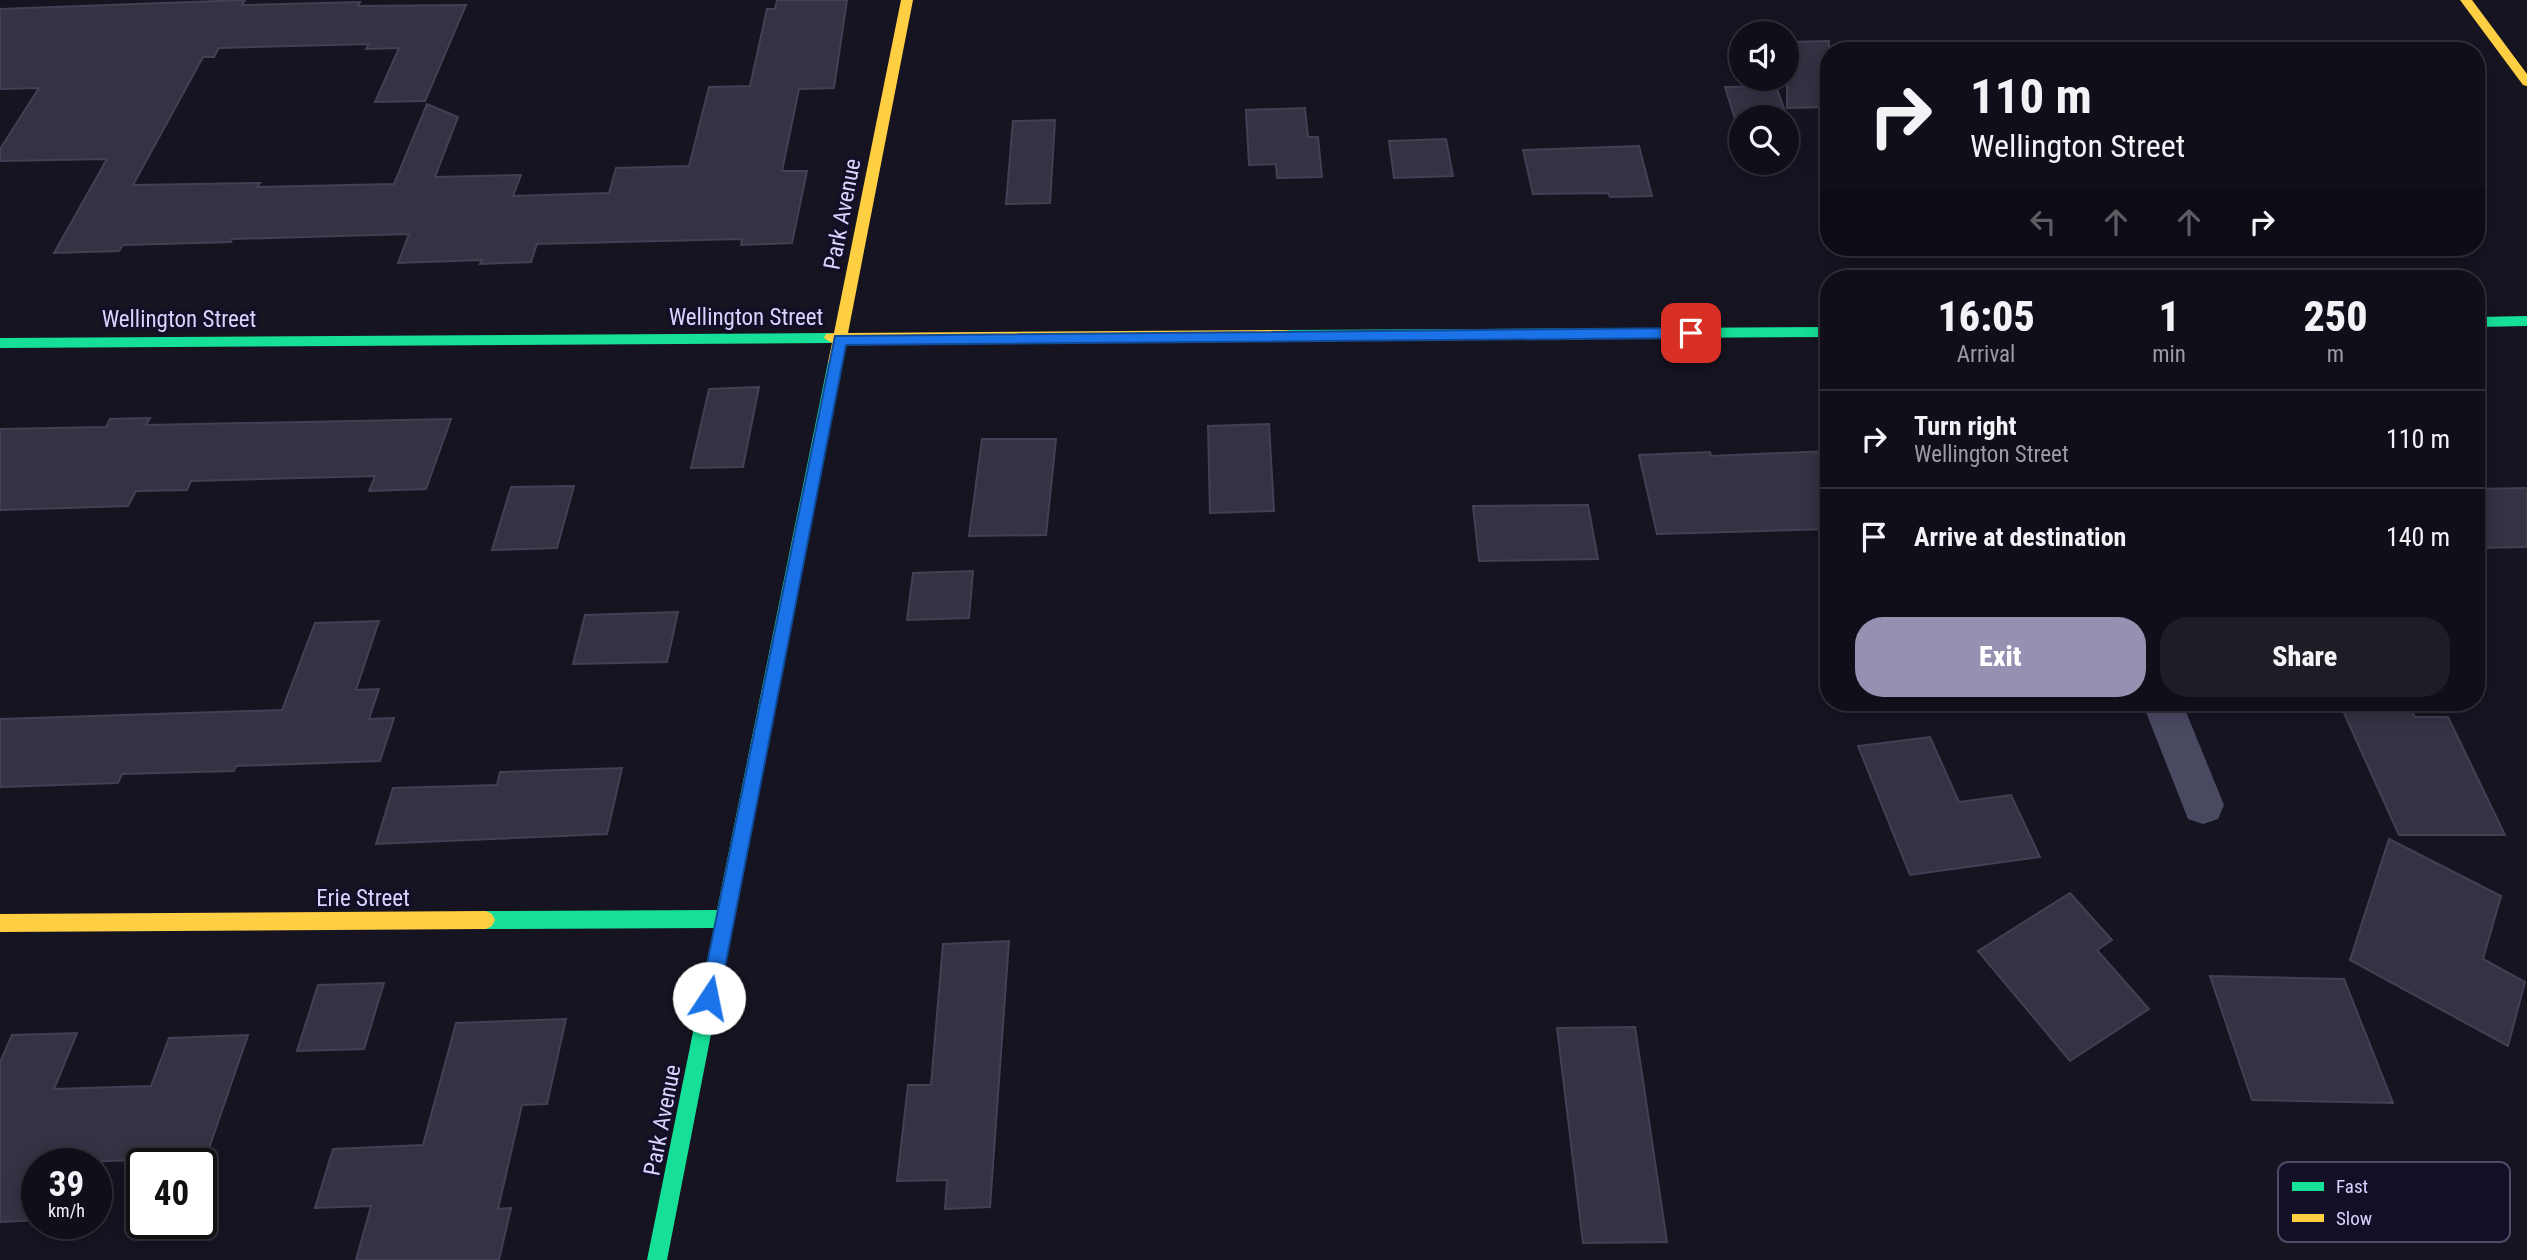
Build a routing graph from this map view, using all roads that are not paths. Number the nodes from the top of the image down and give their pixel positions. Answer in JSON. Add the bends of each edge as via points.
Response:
{"nodes":[{"id":1,"x":906,"y":0,"type":"edge"},
{"id":2,"x":2466,"y":0,"type":"edge"},
{"id":3,"x":2527,"y":82,"type":"edge"},
{"id":4,"x":2527,"y":321,"type":"edge"},
{"id":5,"x":2485,"y":322,"type":"edge"},
{"id":6,"x":1820,"y":332,"type":"edge"},
{"id":7,"x":840,"y":340,"type":"junction"},
{"id":8,"x":0,"y":343,"type":"edge"},
{"id":9,"x":2166,"y":711,"type":"edge"},
{"id":10,"x":2203,"y":805,"type":"dead end"},
{"id":11,"x":725,"y":919,"type":"junction"},
{"id":12,"x":0,"y":923,"type":"edge"},
{"id":13,"x":657,"y":1260,"type":"edge"}],
"edges":[{"from":1,"to":7,"type":"street","name":"Park Avenue"},
{"from":2,"to":3,"type":"street"},
{"from":4,"to":5,"type":"street"},
{"from":6,"to":7,"type":"street","name":"Wellington Street"},
{"from":7,"to":8,"type":"street","name":"Wellington Street"},
{"from":7,"to":11,"type":"street","name":"Park Avenue"},
{"from":9,"to":10,"type":"street"},
{"from":11,"to":12,"type":"street","name":"Erie Street"},
{"from":11,"to":13,"type":"street","name":"Park Avenue"}]}
